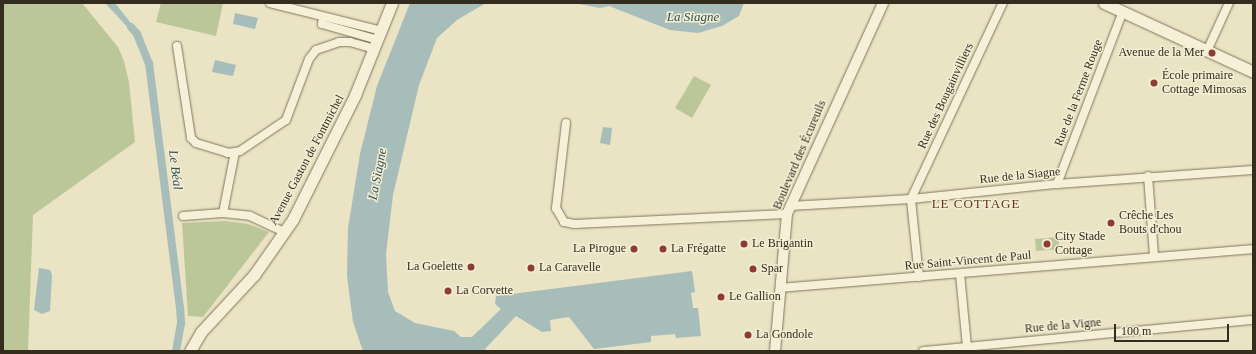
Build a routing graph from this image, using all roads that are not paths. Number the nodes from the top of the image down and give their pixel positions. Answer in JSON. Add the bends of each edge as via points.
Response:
{"nodes":[{"id":1,"x":270,"y":3,"type":"edge"},
{"id":2,"x":392,"y":3,"type":"edge"},
{"id":3,"x":883,"y":3,"type":"edge"},
{"id":4,"x":1003,"y":3,"type":"edge"},
{"id":5,"x":1104,"y":3,"type":"edge"},
{"id":6,"x":1229,"y":3,"type":"edge"},
{"id":7,"x":1123,"y":11,"type":"junction"},
{"id":8,"x":378,"y":40,"type":"junction"},
{"id":9,"x":178,"y":46,"type":"dead end"},
{"id":10,"x":1207,"y":51,"type":"junction"},
{"id":11,"x":1253,"y":72,"type":"edge"},
{"id":12,"x":566,"y":123,"type":"dead end"},
{"id":13,"x":235,"y":152,"type":"junction"},
{"id":14,"x":1253,"y":170,"type":"edge"},
{"id":15,"x":1148,"y":176,"type":"junction"},
{"id":16,"x":1057,"y":184,"type":"junction"},
{"id":17,"x":911,"y":199,"type":"junction"},
{"id":18,"x":789,"y":210,"type":"junction"},
{"id":19,"x":223,"y":213,"type":"junction"},
{"id":20,"x":183,"y":216,"type":"dead end"},
{"id":21,"x":285,"y":232,"type":"junction"},
{"id":22,"x":1253,"y":248,"type":"edge"},
{"id":23,"x":1154,"y":256,"type":"junction"},
{"id":24,"x":960,"y":274,"type":"junction"},
{"id":25,"x":919,"y":277,"type":"junction"},
{"id":26,"x":780,"y":288,"type":"junction"},
{"id":27,"x":1253,"y":320,"type":"edge"},
{"id":28,"x":967,"y":347,"type":"junction"},
{"id":29,"x":190,"y":351,"type":"edge"},
{"id":30,"x":775,"y":351,"type":"edge"},
{"id":31,"x":923,"y":351,"type":"edge"}],
"edges":[{"from":1,"to":8,"type":"street","via":[[323,17],[322,24]]},
{"from":2,"to":8,"type":"main road","name":"Avenue Gaston de Fontmichel"},
{"from":3,"to":18,"type":"street","name":"Boulevard des Écureuils"},
{"from":4,"to":17,"type":"street","name":"Rue des Bougainvilliers"},
{"from":5,"to":7,"type":"main road"},
{"from":6,"to":10,"type":"street"},
{"from":7,"to":10,"type":"main road"},
{"from":7,"to":16,"type":"street","name":"Rue de la Ferme Rouge"},
{"from":8,"to":13,"type":"street","via":[[339,42],[316,50],[309,59],[289,117]]},
{"from":8,"to":21,"type":"main road","name":"Avenue Gaston de Fontmichel","via":[[355,95]]},
{"from":9,"to":13,"type":"street","via":[[191,138],[205,147],[228,153]]},
{"from":10,"to":11,"type":"main road"},
{"from":12,"to":18,"type":"street","name":"Rue de la Siagne","via":[[556,208],[564,222],[582,224]]},
{"from":13,"to":19,"type":"street"},
{"from":14,"to":15,"type":"street","name":"Rue de la Siagne"},
{"from":15,"to":16,"type":"street","name":"Rue de la Siagne"},
{"from":15,"to":23,"type":"street"},
{"from":16,"to":17,"type":"street","name":"Rue de la Siagne"},
{"from":17,"to":18,"type":"street","name":"Rue de la Siagne"},
{"from":17,"to":25,"type":"street"},
{"from":18,"to":26,"type":"street","name":"Boulevard des Écureuils"},
{"from":19,"to":20,"type":"street"},
{"from":19,"to":21,"type":"street","via":[[250,216]]},
{"from":21,"to":29,"type":"main road","name":"Avenue Gaston de Fontmichel","via":[[254,275],[201,332]]},
{"from":22,"to":23,"type":"street","name":"Rue Saint-Vincent de Paul"},
{"from":23,"to":24,"type":"street","name":"Rue Saint-Vincent de Paul"},
{"from":24,"to":25,"type":"street","name":"Rue Saint-Vincent de Paul"},
{"from":24,"to":28,"type":"street"},
{"from":25,"to":26,"type":"street","name":"Rue Saint-Vincent de Paul"},
{"from":26,"to":30,"type":"street","name":"Boulevard des Écureuils"},
{"from":27,"to":28,"type":"street","name":"Rue de la Vigne"},
{"from":28,"to":31,"type":"street","name":"Rue de la Vigne"}]}
